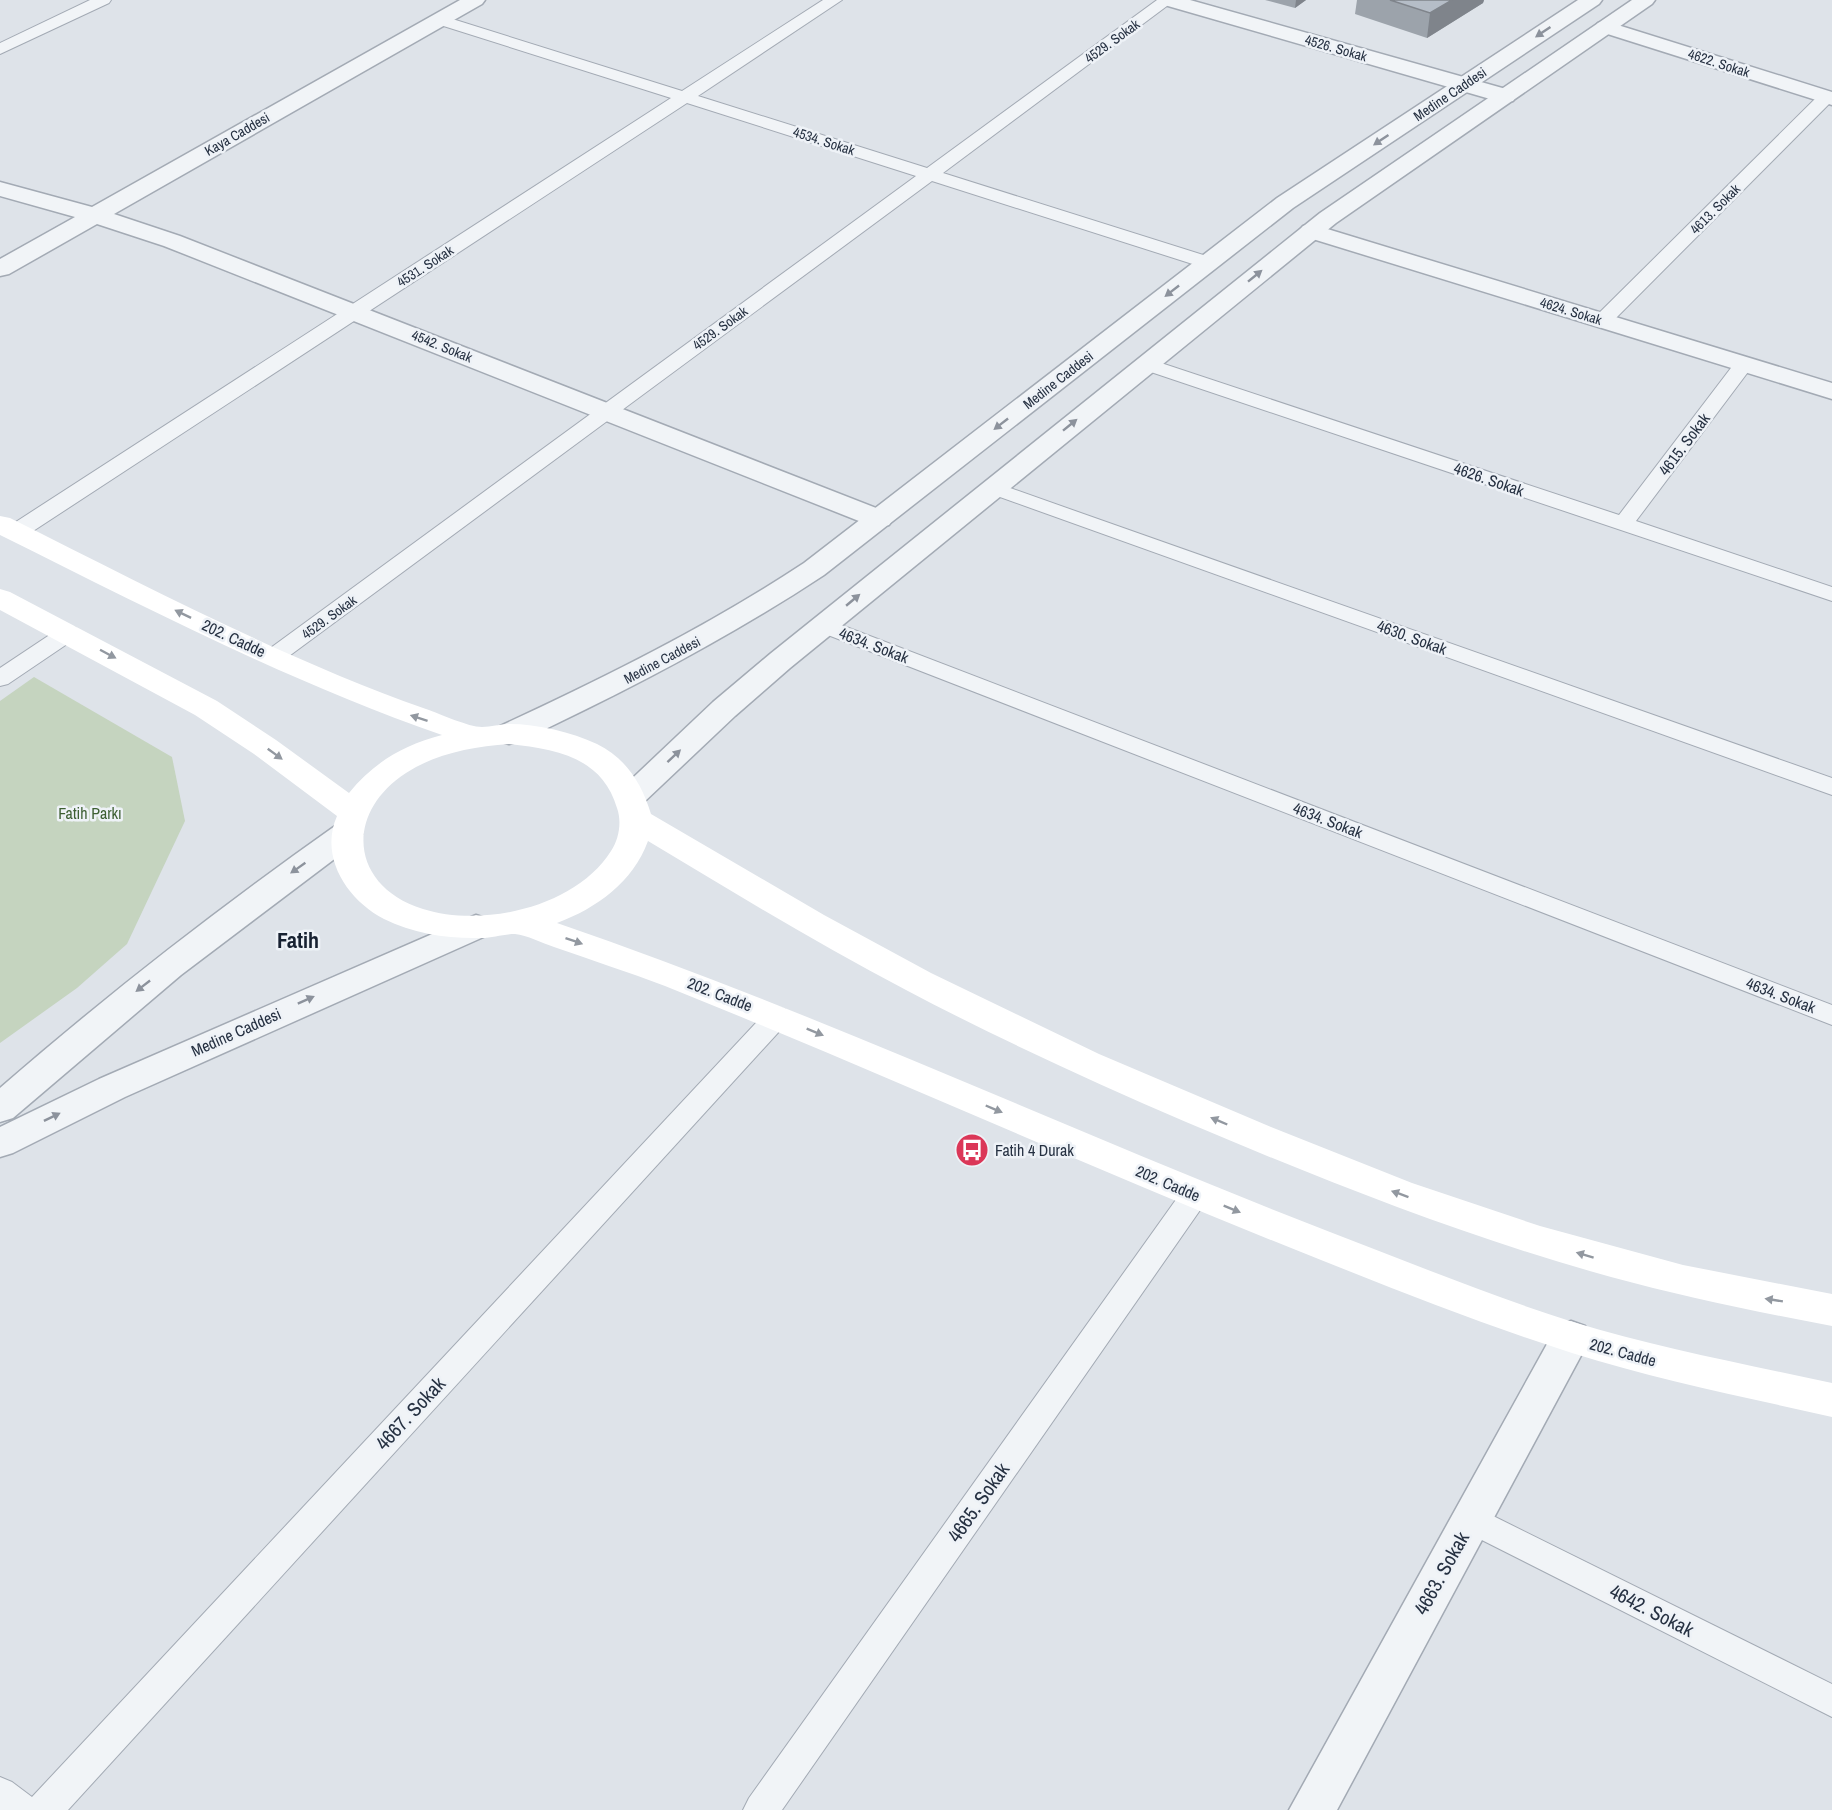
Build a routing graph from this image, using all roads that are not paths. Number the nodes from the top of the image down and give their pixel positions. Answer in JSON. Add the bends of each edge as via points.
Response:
{"nodes":[{"id":1,"x":104,"y":0,"type":"edge"},
{"id":2,"x":834,"y":0,"type":"edge"},
{"id":3,"x":1168,"y":0,"type":"edge"},
{"id":4,"x":1592,"y":0,"type":"edge"},
{"id":5,"x":1645,"y":0,"type":"edge"},
{"id":6,"x":455,"y":7,"type":"edge"},
{"id":7,"x":1605,"y":27,"type":"junction"},
{"id":8,"x":0,"y":49,"type":"edge"},
{"id":9,"x":1464,"y":85,"type":"junction"},
{"id":10,"x":1505,"y":96,"type":"junction"},
{"id":11,"x":684,"y":97,"type":"junction"},
{"id":12,"x":1830,"y":98,"type":"edge"},
{"id":13,"x":929,"y":175,"type":"junction"},
{"id":14,"x":0,"y":189,"type":"edge"},
{"id":15,"x":94,"y":215,"type":"junction"},
{"id":16,"x":1311,"y":231,"type":"junction"},
{"id":17,"x":1209,"y":263,"type":"junction"},
{"id":18,"x":0,"y":269,"type":"edge"},
{"id":19,"x":354,"y":312,"type":"junction"},
{"id":20,"x":1602,"y":321,"type":"junction"},
{"id":21,"x":1146,"y":364,"type":"junction"},
{"id":22,"x":1744,"y":364,"type":"junction"},
{"id":23,"x":1832,"y":391,"type":"edge"},
{"id":24,"x":607,"y":411,"type":"junction"},
{"id":25,"x":993,"y":488,"type":"junction"},
{"id":26,"x":879,"y":519,"type":"junction"},
{"id":27,"x":1623,"y":524,"type":"junction"},
{"id":28,"x":8,"y":528,"type":"edge"},
{"id":29,"x":1832,"y":594,"type":"edge"},
{"id":30,"x":0,"y":598,"type":"edge"},
{"id":31,"x":823,"y":625,"type":"junction"},
{"id":32,"x":68,"y":633,"type":"junction"},
{"id":33,"x":273,"y":657,"type":"junction"},
{"id":34,"x":0,"y":679,"type":"edge"},
{"id":35,"x":509,"y":734,"type":"junction"},
{"id":36,"x":475,"y":736,"type":"junction"},
{"id":37,"x":1832,"y":786,"type":"edge"},
{"id":38,"x":634,"y":807,"type":"junction"},
{"id":39,"x":350,"y":823,"type":"junction"},
{"id":40,"x":518,"y":922,"type":"junction"},
{"id":41,"x":476,"y":927,"type":"junction"},
{"id":42,"x":1832,"y":1015,"type":"edge"},
{"id":43,"x":777,"y":1017,"type":"junction"},
{"id":44,"x":0,"y":1108,"type":"edge"},
{"id":45,"x":0,"y":1143,"type":"edge"},
{"id":46,"x":1195,"y":1195,"type":"junction"},
{"id":47,"x":1832,"y":1310,"type":"edge"},
{"id":48,"x":1571,"y":1337,"type":"junction"},
{"id":49,"x":1832,"y":1400,"type":"edge"},
{"id":50,"x":1471,"y":1519,"type":"junction"},
{"id":51,"x":1832,"y":1701,"type":"edge"},
{"id":52,"x":0,"y":1794,"type":"edge"},
{"id":53,"x":21,"y":1810,"type":"edge"},
{"id":54,"x":44,"y":1810,"type":"edge"},
{"id":55,"x":761,"y":1810,"type":"edge"},
{"id":56,"x":1312,"y":1810,"type":"edge"}],
"edges":[{"from":1,"to":8,"type":"lane"},
{"from":2,"to":11,"type":"lane","name":"4531. Sokak"},
{"from":3,"to":9,"type":"street","name":"4526. Sokak"},
{"from":3,"to":13,"type":"lane","name":"4529. Sokak"},
{"from":4,"to":9,"type":"street","name":"Medine Caddesi","one_way":true},
{"from":5,"to":7,"type":"street","name":"Medine Caddesi"},
{"from":6,"to":11,"type":"lane","name":"4534. Sokak"},
{"from":6,"to":15,"type":"street","name":"Kaya Caddesi"},
{"from":7,"to":10,"type":"street","name":"Medine Caddesi"},
{"from":7,"to":12,"type":"street","name":"4622. Sokak"},
{"from":9,"to":10,"type":"street","name":"4526. Sokak"},
{"from":9,"to":17,"type":"street","name":"Medine Caddesi","one_way":true,"via":[[1285,203]]},
{"from":10,"to":16,"type":"street","name":"Medine Caddesi"},
{"from":11,"to":13,"type":"lane","name":"4534. Sokak"},
{"from":11,"to":19,"type":"lane","name":"4531. Sokak"},
{"from":12,"to":20,"type":"lane","name":"4613. Sokak"},
{"from":13,"to":17,"type":"lane","name":"4534. Sokak"},
{"from":13,"to":24,"type":"lane","name":"4529. Sokak"},
{"from":14,"to":15,"type":"street","name":"4542. Sokak"},
{"from":15,"to":18,"type":"street","name":"Kaya Caddesi"},
{"from":15,"to":19,"type":"street","name":"4542. Sokak"},
{"from":16,"to":20,"type":"street","name":"4624. Sokak"},
{"from":21,"to":16,"type":"street","name":"Medine Caddesi","one_way":true},
{"from":17,"to":26,"type":"street","name":"Medine Caddesi","one_way":true},
{"from":19,"to":24,"type":"street","name":"4542. Sokak"},
{"from":19,"to":28,"type":"lane","name":"4531. Sokak"},
{"from":20,"to":22,"type":"street","name":"4624. Sokak"},
{"from":25,"to":21,"type":"street","name":"Medine Caddesi","one_way":true},
{"from":21,"to":27,"type":"lane","name":"4626. Sokak"},
{"from":22,"to":23,"type":"street","name":"4624. Sokak"},
{"from":22,"to":27,"type":"lane","name":"4615. Sokak"},
{"from":24,"to":26,"type":"street","name":"4542. Sokak"},
{"from":24,"to":33,"type":"lane","name":"4529. Sokak"},
{"from":31,"to":25,"type":"street","name":"Medine Caddesi","one_way":true},
{"from":25,"to":37,"type":"lane","name":"4630. Sokak"},
{"from":26,"to":35,"type":"street","name":"Medine Caddesi","via":[[774,596],[700,640]]},
{"from":27,"to":29,"type":"lane","name":"4626. Sokak"},
{"from":33,"to":28,"type":"main road","name":"202. Cadde","one_way":true},
{"from":30,"to":32,"type":"main road"},
{"from":38,"to":31,"type":"street","name":"Medine Caddesi","one_way":true,"via":[[724,709]]},
{"from":31,"to":42,"type":"lane","name":"4634. Sokak"},
{"from":32,"to":34,"type":"lane"},
{"from":32,"to":39,"type":"main road","one_way":true,"via":[[206,708],[265,747]]},
{"from":36,"to":33,"type":"main road","name":"202. Cadde","one_way":true,"via":[[403,713]]},
{"from":35,"to":36,"type":"main road"},
{"from":35,"to":38,"type":"main road","via":[[543,736],[599,758],[619,775]]},
{"from":36,"to":39,"type":"main road","via":[[414,755],[387,771],[367,790]]},
{"from":38,"to":40,"type":"main road","via":[[632,843],[619,866],[597,888],[569,906]]},
{"from":47,"to":38,"type":"main road","one_way":true,"via":[[1756,1297],[1610,1263],[1473,1221],[1346,1174],[1089,1064],[918,981],[762,894]]},
{"from":39,"to":41,"type":"main road","via":[[348,856],[357,878],[374,897],[397,912],[427,923]]},
{"from":39,"to":44,"type":"street","one_way":true,"via":[[132,994]]},
{"from":40,"to":41,"type":"main road"},
{"from":40,"to":43,"type":"main road","name":"202. Cadde","one_way":true,"via":[[655,969]]},
{"from":45,"to":41,"type":"street","name":"Medine Caddesi","one_way":true,"via":[[142,1074]]},
{"from":43,"to":46,"type":"main road","name":"202. Cadde","one_way":true},
{"from":43,"to":54,"type":"lane","name":"4667. Sokak"},
{"from":46,"to":48,"type":"main road","name":"202. Cadde","one_way":true,"via":[[1376,1267]]},
{"from":46,"to":55,"type":"lane","name":"4665. Sokak"},
{"from":48,"to":49,"type":"main road","name":"202. Cadde","via":[[1642,1358]]},
{"from":48,"to":50,"type":"street","name":"4663. Sokak"},
{"from":50,"to":51,"type":"lane","name":"4642. Sokak"},
{"from":50,"to":56,"type":"street","name":"4663. Sokak"},
{"from":52,"to":53,"type":"lane"}]}
